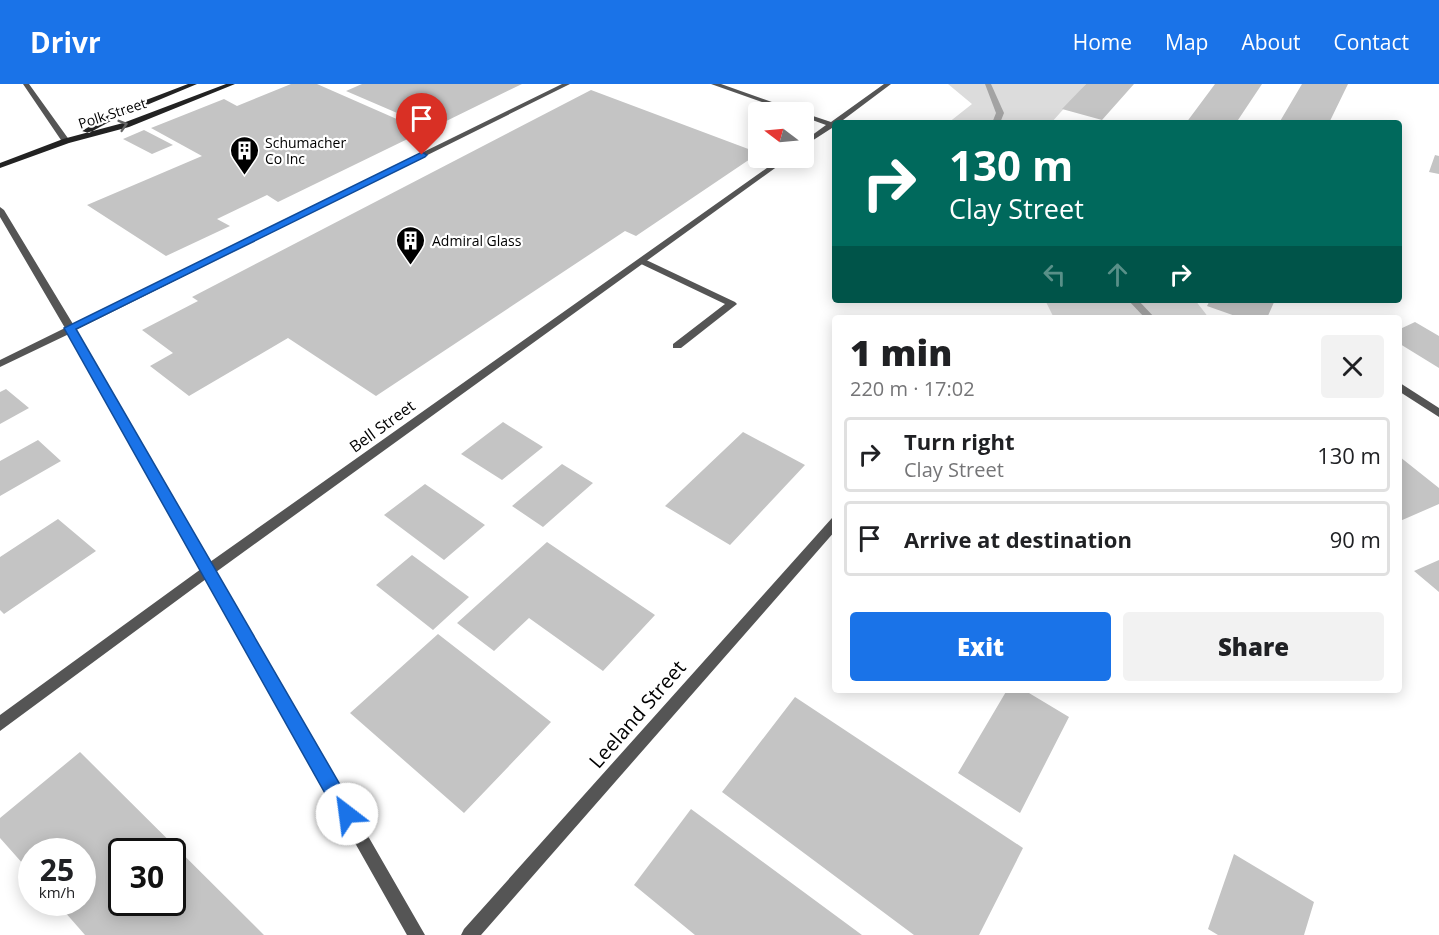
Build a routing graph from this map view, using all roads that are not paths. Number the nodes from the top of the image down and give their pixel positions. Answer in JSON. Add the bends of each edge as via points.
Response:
{"nodes":[{"id":1,"x":26,"y":84,"type":"edge"},
{"id":2,"x":194,"y":84,"type":"edge"},
{"id":3,"x":232,"y":84,"type":"edge"},
{"id":4,"x":567,"y":84,"type":"edge"},
{"id":5,"x":714,"y":84,"type":"edge"},
{"id":6,"x":888,"y":84,"type":"edge"},
{"id":7,"x":767,"y":102,"type":"edge"},
{"id":8,"x":814,"y":119,"type":"edge"},
{"id":9,"x":842,"y":120,"type":"edge"},
{"id":10,"x":832,"y":125,"type":"edge"},
{"id":11,"x":832,"y":127,"type":"edge"},
{"id":12,"x":814,"y":138,"type":"edge"},
{"id":13,"x":66,"y":141,"type":"junction"},
{"id":14,"x":0,"y":166,"type":"edge"},
{"id":15,"x":771,"y":168,"type":"edge"},
{"id":16,"x":0,"y":210,"type":"edge"},
{"id":17,"x":642,"y":261,"type":"junction"},
{"id":18,"x":70,"y":328,"type":"junction"},
{"id":19,"x":677,"y":346,"type":"dead end"},
{"id":20,"x":0,"y":364,"type":"edge"},
{"id":21,"x":1402,"y":388,"type":"edge"},
{"id":22,"x":1439,"y":413,"type":"edge"},
{"id":23,"x":832,"y":525,"type":"edge"},
{"id":24,"x":208,"y":571,"type":"junction"},
{"id":25,"x":0,"y":724,"type":"edge"},
{"id":26,"x":416,"y":935,"type":"edge"},
{"id":27,"x":470,"y":935,"type":"edge"}],
"edges":[{"from":1,"to":13,"type":"street"},
{"from":2,"to":13,"type":"main road","name":"Polk Street","via":[[115,115]]},
{"from":13,"to":3,"type":"main road","name":"Polk Street","one_way":true,"via":[[126,125]]},
{"from":4,"to":18,"type":"street"},
{"from":5,"to":7,"type":"street"},
{"from":6,"to":9,"type":"street"},
{"from":8,"to":10,"type":"street"},
{"from":11,"to":12,"type":"street"},
{"from":13,"to":14,"type":"main road","name":"Polk Street"},
{"from":15,"to":17,"type":"street","name":"Bell Street"},
{"from":16,"to":18,"type":"street"},
{"from":17,"to":19,"type":"street","via":[[732,304]]},
{"from":17,"to":24,"type":"street","name":"Bell Street"},
{"from":18,"to":20,"type":"street"},
{"from":18,"to":24,"type":"street"},
{"from":21,"to":22,"type":"street"},
{"from":23,"to":27,"type":"street","name":"Leeland Street"},
{"from":24,"to":25,"type":"street","name":"Bell Street"},
{"from":24,"to":26,"type":"street"}]}
